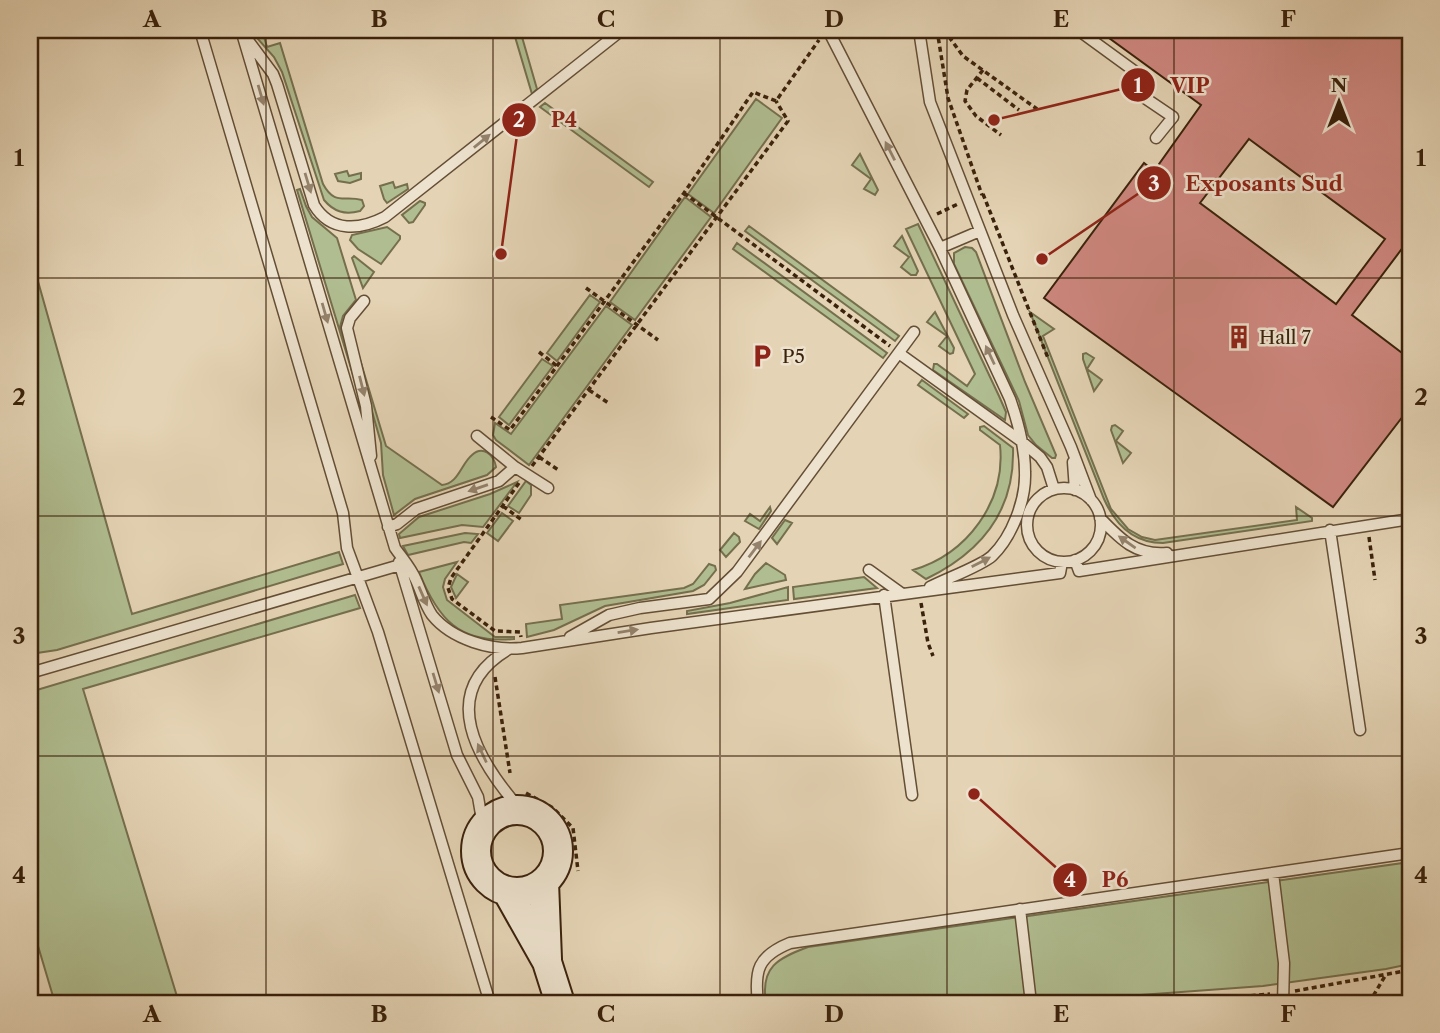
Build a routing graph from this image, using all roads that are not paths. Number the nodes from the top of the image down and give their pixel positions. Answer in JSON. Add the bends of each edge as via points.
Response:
{"nodes":[{"id":1,"x":200,"y":30,"type":"edge"},
{"id":2,"x":621,"y":30,"type":"edge"},
{"id":3,"x":828,"y":30,"type":"edge"},
{"id":4,"x":919,"y":30,"type":"edge"},
{"id":5,"x":1078,"y":30,"type":"edge"},
{"id":6,"x":242,"y":31,"type":"edge"},
{"id":7,"x":1156,"y":138,"type":"dead end"},
{"id":8,"x":980,"y":232,"type":"junction"},
{"id":9,"x":940,"y":248,"type":"junction"},
{"id":10,"x":364,"y":301,"type":"dead end"},
{"id":11,"x":914,"y":332,"type":"dead end"},
{"id":12,"x":900,"y":354,"type":"junction"},
{"id":13,"x":477,"y":436,"type":"dead end"},
{"id":14,"x":1021,"y":441,"type":"junction"},
{"id":15,"x":1071,"y":447,"type":"junction"},
{"id":16,"x":515,"y":467,"type":"junction"},
{"id":17,"x":374,"y":479,"type":"junction"},
{"id":18,"x":548,"y":488,"type":"dead end"},
{"id":19,"x":1054,"y":489,"type":"junction"},
{"id":20,"x":1075,"y":490,"type":"junction"},
{"id":21,"x":1091,"y":500,"type":"junction"},
{"id":22,"x":1100,"y":518,"type":"junction"},
{"id":23,"x":1410,"y":519,"type":"edge"},
{"id":24,"x":388,"y":527,"type":"junction"},
{"id":25,"x":1330,"y":530,"type":"junction"},
{"id":26,"x":395,"y":548,"type":"junction"},
{"id":27,"x":1209,"y":550,"type":"junction"},
{"id":28,"x":1062,"y":562,"type":"junction"},
{"id":29,"x":400,"y":565,"type":"junction"},
{"id":30,"x":1077,"y":565,"type":"junction"},
{"id":31,"x":869,"y":570,"type":"dead end"},
{"id":32,"x":1060,"y":573,"type":"junction"},
{"id":33,"x":356,"y":577,"type":"junction"},
{"id":34,"x":920,"y":592,"type":"junction"},
{"id":35,"x":901,"y":593,"type":"junction"},
{"id":36,"x":884,"y":595,"type":"junction"},
{"id":37,"x":563,"y":641,"type":"junction"},
{"id":38,"x":509,"y":649,"type":"junction"},
{"id":39,"x":30,"y":673,"type":"edge"},
{"id":40,"x":1360,"y":730,"type":"dead end"},
{"id":41,"x":912,"y":795,"type":"dead end"},
{"id":42,"x":520,"y":798,"type":"junction"},
{"id":43,"x":482,"y":826,"type":"junction"},
{"id":44,"x":1410,"y":853,"type":"edge"},
{"id":45,"x":1273,"y":873,"type":"junction"},
{"id":46,"x":544,"y":882,"type":"junction"},
{"id":47,"x":507,"y":891,"type":"junction"},
{"id":48,"x":1020,"y":909,"type":"junction"},
{"id":49,"x":547,"y":962,"type":"junction"},
{"id":50,"x":490,"y":1003,"type":"edge"},
{"id":51,"x":560,"y":1003,"type":"edge"},
{"id":52,"x":758,"y":1003,"type":"edge"},
{"id":53,"x":1031,"y":1003,"type":"edge"},
{"id":54,"x":1283,"y":1003,"type":"edge"}],
"edges":[{"from":1,"to":33,"type":"lane","via":[[343,513]]},
{"from":6,"to":2,"type":"lane","one_way":true,"via":[[273,74],[314,205],[327,220],[348,228],[385,217]]},
{"from":9,"to":3,"type":"lane","one_way":true},
{"from":4,"to":8,"type":"lane","via":[[930,102]]},
{"from":5,"to":7,"type":"lane","via":[[1148,81],[1139,94],[1173,117]]},
{"from":6,"to":17,"type":"lane","one_way":true},
{"from":8,"to":9,"type":"lane"},
{"from":8,"to":15,"type":"lane"},
{"from":14,"to":9,"type":"lane","one_way":true,"via":[[1010,399]]},
{"from":10,"to":17,"type":"lane","one_way":true,"via":[[346,328],[366,406]]},
{"from":11,"to":12,"type":"lane"},
{"from":12,"to":14,"type":"lane"},
{"from":37,"to":12,"type":"lane","one_way":true,"via":[[608,615],[709,599],[721,590]]},
{"from":13,"to":16,"type":"lane"},
{"from":14,"to":19,"type":"lane","via":[[1047,467]]},
{"from":34,"to":14,"type":"lane","one_way":true,"via":[[991,557],[1010,532],[1024,489]]},
{"from":15,"to":20,"type":"lane"},
{"from":15,"to":21,"type":"lane"},
{"from":16,"to":18,"type":"lane"},
{"from":16,"to":24,"type":"lane","one_way":true,"via":[[499,481],[416,509]]},
{"from":17,"to":24,"type":"lane"},
{"from":19,"to":20,"type":"lane"},
{"from":19,"to":28,"type":"lane","via":[[1035,502],[1028,534],[1040,554]]},
{"from":20,"to":21,"type":"lane"},
{"from":21,"to":22,"type":"lane"},
{"from":27,"to":22,"type":"lane","one_way":true,"via":[[1145,552],[1124,542]]},
{"from":22,"to":30,"type":"lane","via":[[1093,548]]},
{"from":23,"to":25,"type":"lane"},
{"from":24,"to":26,"type":"lane"},
{"from":25,"to":27,"type":"lane"},
{"from":25,"to":40,"type":"lane"},
{"from":26,"to":29,"type":"lane"},
{"from":26,"to":38,"type":"lane","one_way":true,"via":[[432,615],[467,640]]},
{"from":27,"to":30,"type":"lane"},
{"from":28,"to":30,"type":"lane"},
{"from":28,"to":32,"type":"lane"},
{"from":29,"to":33,"type":"lane"},
{"from":29,"to":43,"type":"lane","one_way":true,"via":[[457,755],[478,797]]},
{"from":30,"to":32,"type":"lane"},
{"from":31,"to":35,"type":"lane"},
{"from":32,"to":34,"type":"lane"},
{"from":33,"to":39,"type":"lane"},
{"from":33,"to":50,"type":"lane","via":[[378,632]]},
{"from":34,"to":35,"type":"lane"},
{"from":35,"to":36,"type":"lane"},
{"from":37,"to":36,"type":"lane","one_way":true},
{"from":36,"to":41,"type":"lane"},
{"from":37,"to":38,"type":"lane"},
{"from":42,"to":38,"type":"lane","one_way":true,"via":[[494,778],[468,707],[478,674]]},
{"from":42,"to":43,"type":"street"},
{"from":42,"to":46,"type":"street","via":[[546,821],[558,846],[553,872]]},
{"from":43,"to":47,"type":"street","via":[[476,839],[478,866],[494,886]]},
{"from":44,"to":45,"type":"lane"},
{"from":45,"to":48,"type":"lane"},
{"from":45,"to":54,"type":"lane","via":[[1284,963]]},
{"from":46,"to":47,"type":"street","via":[[533,889]]},
{"from":46,"to":49,"type":"street"},
{"from":47,"to":49,"type":"street"},
{"from":48,"to":52,"type":"lane","via":[[790,943],[776,949],[758,967]]},
{"from":48,"to":53,"type":"lane"},
{"from":49,"to":51,"type":"street"}]}
